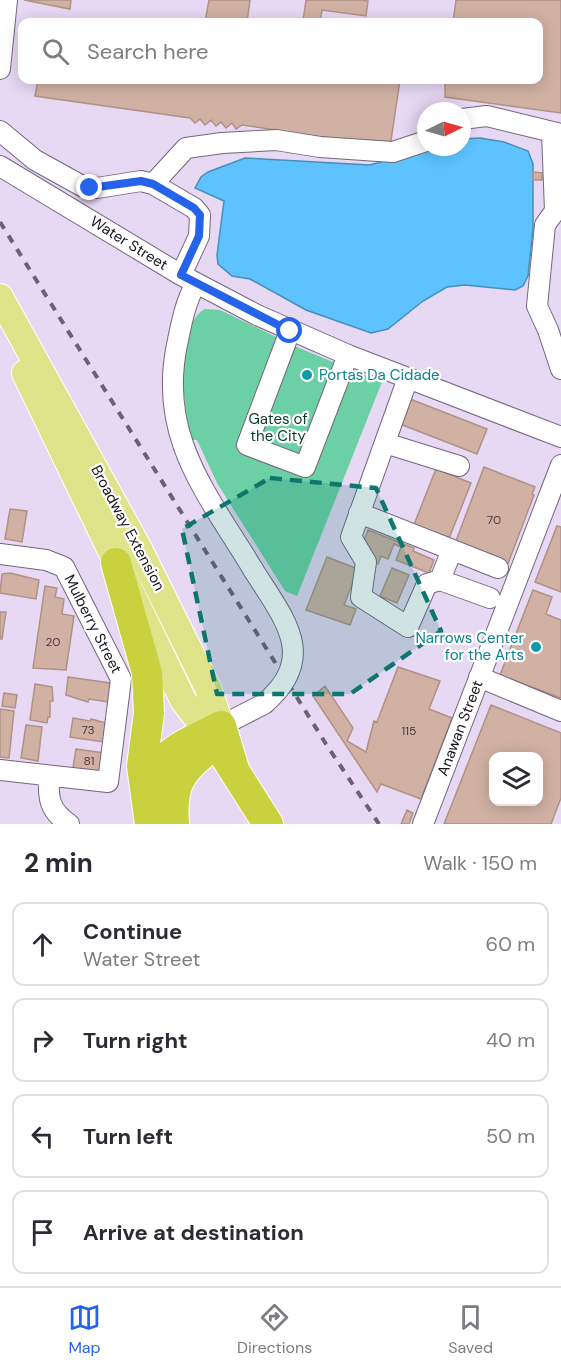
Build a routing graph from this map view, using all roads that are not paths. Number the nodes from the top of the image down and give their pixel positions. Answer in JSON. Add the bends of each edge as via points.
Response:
{"nodes":[{"id":1,"x":7,"y":0,"type":"edge"},
{"id":2,"x":0,"y":69,"type":"edge"},
{"id":3,"x":471,"y":118,"type":"edge"},
{"id":4,"x":0,"y":131,"type":"edge"},
{"id":5,"x":557,"y":133,"type":"edge"},
{"id":6,"x":417,"y":144,"type":"edge"},
{"id":7,"x":0,"y":166,"type":"edge"},
{"id":8,"x":153,"y":184,"type":"junction"},
{"id":9,"x":558,"y":210,"type":"edge"},
{"id":10,"x":188,"y":279,"type":"junction"},
{"id":11,"x":0,"y":297,"type":"edge"},
{"id":12,"x":561,"y":313,"type":"edge"},
{"id":13,"x":0,"y":320,"type":"edge"},
{"id":14,"x":549,"y":330,"type":"junction"},
{"id":15,"x":290,"y":331,"type":"junction"},
{"id":16,"x":348,"y":355,"type":"junction"},
{"id":17,"x":560,"y":364,"type":"edge"},
{"id":18,"x":408,"y":378,"type":"junction"},
{"id":19,"x":561,"y":437,"type":"edge"},
{"id":20,"x":385,"y":443,"type":"junction"},
{"id":21,"x":561,"y":465,"type":"edge"},
{"id":22,"x":459,"y":466,"type":"dead end"},
{"id":23,"x":359,"y":513,"type":"junction"},
{"id":24,"x":452,"y":550,"type":"junction"},
{"id":25,"x":0,"y":554,"type":"edge"},
{"id":26,"x":116,"y":563,"type":"junction"},
{"id":27,"x":498,"y":568,"type":"dead end"},
{"id":28,"x":440,"y":580,"type":"junction"},
{"id":29,"x":490,"y":598,"type":"dead end"},
{"id":30,"x":479,"y":677,"type":"junction"},
{"id":31,"x":561,"y":711,"type":"edge"},
{"id":32,"x":222,"y":731,"type":"junction"},
{"id":33,"x":0,"y":770,"type":"edge"},
{"id":34,"x":49,"y":776,"type":"junction"},
{"id":35,"x":158,"y":822,"type":"edge"},
{"id":36,"x":69,"y":824,"type":"edge"},
{"id":37,"x":268,"y":824,"type":"edge"},
{"id":38,"x":423,"y":824,"type":"edge"}],
"edges":[{"from":1,"to":2,"type":"street"},
{"from":3,"to":5,"type":"street","via":[[487,116]]},
{"from":4,"to":8,"type":"street","via":[[35,160],[82,186],[97,188],[132,181]]},
{"from":5,"to":9,"type":"street"},
{"from":6,"to":8,"type":"street","via":[[393,152],[276,140],[186,148]]},
{"from":7,"to":10,"type":"street","name":"Water Street"},
{"from":8,"to":10,"type":"street","via":[[200,215]]},
{"from":9,"to":14,"type":"street","via":[[546,225],[537,306]]},
{"from":10,"to":15,"type":"street","name":"Water Street"},
{"from":10,"to":32,"type":"street","bridge":true,"via":[[171,381],[174,418],[186,455],[285,620],[294,643],[287,678],[264,704]]},
{"from":11,"to":32,"type":"main road","name":"Broadway Extension","via":[[143,555],[208,688]]},
{"from":12,"to":14,"type":"street"},
{"from":13,"to":26,"type":"main road","name":"Broadway Extension"},
{"from":14,"to":17,"type":"street"},
{"from":15,"to":16,"type":"street","name":"Water Street"},
{"from":15,"to":16,"type":"street","via":[[247,445],[305,467]]},
{"from":16,"to":18,"type":"street","name":"Water Street"},
{"from":18,"to":19,"type":"street","name":"Water Street"},
{"from":18,"to":20,"type":"street"},
{"from":20,"to":22,"type":"street"},
{"from":20,"to":23,"type":"street"},
{"from":21,"to":30,"type":"street","name":"Anawan Street"},
{"from":23,"to":24,"type":"street"},
{"from":23,"to":28,"type":"street","via":[[351,537],[366,562],[361,597],[408,627],[427,584]]},
{"from":24,"to":27,"type":"street"},
{"from":24,"to":28,"type":"street"},
{"from":25,"to":34,"type":"street","name":"Mulberry Street","via":[[46,560],[64,567],[121,679],[108,782]]},
{"from":26,"to":32,"type":"main road","name":"Broadway Extension","via":[[183,700]]},
{"from":26,"to":35,"type":"highway","via":[[147,673],[149,713],[142,766]]},
{"from":28,"to":29,"type":"street"},
{"from":30,"to":31,"type":"street"},
{"from":30,"to":38,"type":"street","name":"Anawan Street"},
{"from":32,"to":35,"type":"highway","via":[[176,783],[172,802]]},
{"from":32,"to":37,"type":"highway","name":"Broadway Extension","via":[[234,768]]},
{"from":33,"to":34,"type":"street"},
{"from":34,"to":36,"type":"street","via":[[48,794],[55,814]]}]}
